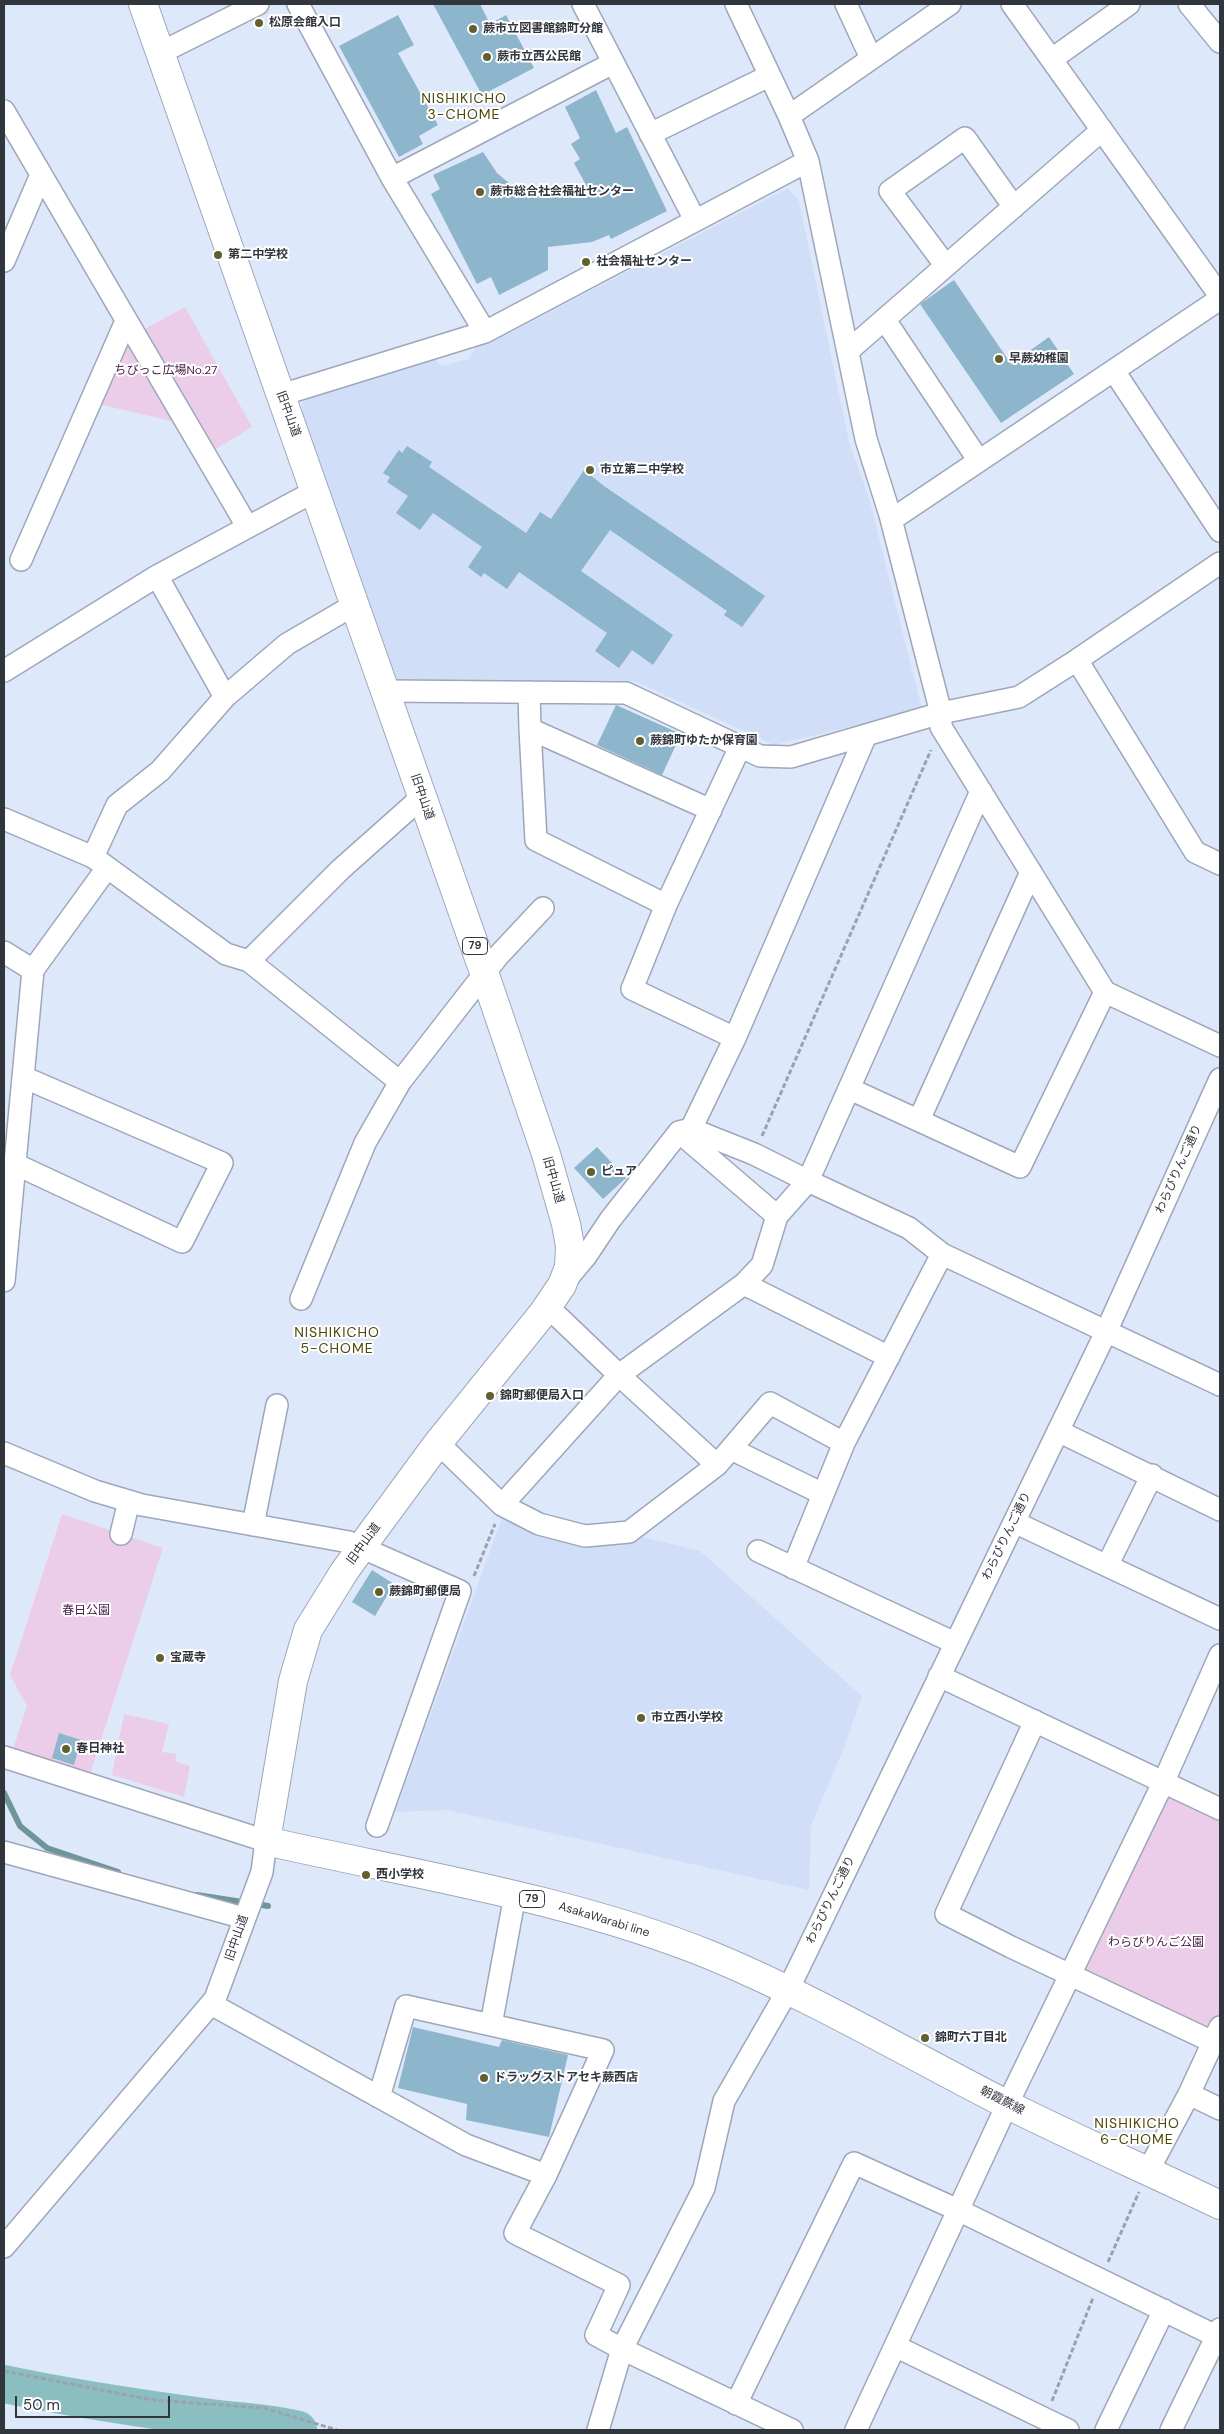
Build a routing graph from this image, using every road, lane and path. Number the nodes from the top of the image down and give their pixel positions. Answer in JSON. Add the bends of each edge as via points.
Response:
{"nodes":[{"id":1,"x":143,"y":4,"type":"edge"},
{"id":2,"x":258,"y":4,"type":"edge"},
{"id":3,"x":298,"y":4,"type":"edge"},
{"id":4,"x":583,"y":4,"type":"edge"},
{"id":5,"x":736,"y":4,"type":"edge"},
{"id":6,"x":846,"y":4,"type":"edge"},
{"id":7,"x":950,"y":4,"type":"edge"},
{"id":8,"x":1012,"y":4,"type":"edge"},
{"id":9,"x":1129,"y":4,"type":"edge"},
{"id":10,"x":1189,"y":4,"type":"edge"},
{"id":11,"x":1220,"y":42,"type":"edge"},
{"id":12,"x":160,"y":53,"type":"junction"},
{"id":13,"x":871,"y":58,"type":"junction"},
{"id":14,"x":1052,"y":59,"type":"junction"},
{"id":15,"x":613,"y":63,"type":"junction"},
{"id":16,"x":769,"y":76,"type":"junction"},
{"id":17,"x":4,"y":111,"type":"edge"},
{"id":18,"x":790,"y":116,"type":"junction"},
{"id":19,"x":1102,"y":130,"type":"junction"},
{"id":20,"x":650,"y":134,"type":"junction"},
{"id":21,"x":808,"y":161,"type":"junction"},
{"id":22,"x":40,"y":176,"type":"junction"},
{"id":23,"x":392,"y":178,"type":"junction"},
{"id":24,"x":1014,"y":207,"type":"junction"},
{"id":25,"x":695,"y":220,"type":"junction"},
{"id":26,"x":4,"y":260,"type":"edge"},
{"id":27,"x":946,"y":266,"type":"junction"},
{"id":28,"x":1220,"y":298,"type":"edge"},
{"id":29,"x":884,"y":320,"type":"junction"},
{"id":30,"x":126,"y":321,"type":"junction"},
{"id":31,"x":485,"y":332,"type":"junction"},
{"id":32,"x":848,"y":351,"type":"junction"},
{"id":33,"x":1114,"y":371,"type":"junction"},
{"id":34,"x":281,"y":395,"type":"junction"},
{"id":35,"x":980,"y":462,"type":"junction"},
{"id":36,"x":315,"y":491,"type":"junction"},
{"id":37,"x":890,"y":515,"type":"junction"},
{"id":38,"x":247,"y":526,"type":"junction"},
{"id":39,"x":1220,"y":531,"type":"edge"},
{"id":40,"x":21,"y":560,"type":"dead end"},
{"id":41,"x":1220,"y":563,"type":"edge"},
{"id":42,"x":156,"y":576,"type":"junction"},
{"id":43,"x":354,"y":606,"type":"junction"},
{"id":44,"x":1077,"y":660,"type":"junction"},
{"id":45,"x":4,"y":671,"type":"edge"},
{"id":46,"x":384,"y":691,"type":"junction"},
{"id":47,"x":529,"y":692,"type":"junction"},
{"id":48,"x":225,"y":697,"type":"junction"},
{"id":49,"x":941,"y":720,"type":"junction"},
{"id":50,"x":530,"y":729,"type":"junction"},
{"id":51,"x":866,"y":735,"type":"junction"},
{"id":52,"x":740,"y":747,"type":"junction"},
{"id":53,"x":981,"y":791,"type":"junction"},
{"id":54,"x":422,"y":797,"type":"junction"},
{"id":55,"x":711,"y":810,"type":"junction"},
{"id":56,"x":4,"y":818,"type":"edge"},
{"id":57,"x":100,"y":862,"type":"junction"},
{"id":58,"x":1220,"y":864,"type":"edge"},
{"id":59,"x":1031,"y":872,"type":"junction"},
{"id":60,"x":666,"y":905,"type":"junction"},
{"id":61,"x":543,"y":908,"type":"dead end"},
{"id":62,"x":4,"y":952,"type":"edge"},
{"id":63,"x":249,"y":961,"type":"junction"},
{"id":64,"x":33,"y":970,"type":"junction"},
{"id":65,"x":485,"y":975,"type":"junction"},
{"id":66,"x":1105,"y":992,"type":"junction"},
{"id":67,"x":735,"y":1038,"type":"junction"},
{"id":68,"x":1220,"y":1046,"type":"edge"},
{"id":69,"x":23,"y":1078,"type":"junction"},
{"id":70,"x":400,"y":1082,"type":"junction"},
{"id":71,"x":850,"y":1088,"type":"junction"},
{"id":72,"x":1218,"y":1088,"type":"edge"},
{"id":73,"x":919,"y":1120,"type":"junction"},
{"id":74,"x":685,"y":1131,"type":"junction"},
{"id":75,"x":754,"y":1154,"type":"junction"},
{"id":76,"x":15,"y":1164,"type":"junction"},
{"id":77,"x":808,"y":1182,"type":"junction"},
{"id":78,"x":777,"y":1216,"type":"junction"},
{"id":79,"x":942,"y":1254,"type":"junction"},
{"id":80,"x":4,"y":1281,"type":"edge"},
{"id":81,"x":744,"y":1284,"type":"junction"},
{"id":82,"x":554,"y":1296,"type":"junction"},
{"id":83,"x":301,"y":1299,"type":"dead end"},
{"id":84,"x":1106,"y":1332,"type":"junction"},
{"id":85,"x":889,"y":1357,"type":"junction"},
{"id":86,"x":619,"y":1375,"type":"junction"},
{"id":87,"x":1220,"y":1385,"type":"edge"},
{"id":88,"x":277,"y":1405,"type":"dead end"},
{"id":89,"x":1058,"y":1431,"type":"junction"},
{"id":90,"x":438,"y":1443,"type":"junction"},
{"id":91,"x":844,"y":1443,"type":"junction"},
{"id":92,"x":4,"y":1453,"type":"edge"},
{"id":93,"x":724,"y":1457,"type":"junction"},
{"id":94,"x":1152,"y":1475,"type":"junction"},
{"id":95,"x":824,"y":1494,"type":"junction"},
{"id":96,"x":130,"y":1501,"type":"junction"},
{"id":97,"x":502,"y":1505,"type":"junction"},
{"id":98,"x":1220,"y":1510,"type":"edge"},
{"id":99,"x":1014,"y":1522,"type":"junction"},
{"id":100,"x":253,"y":1525,"type":"junction"},
{"id":101,"x":122,"y":1534,"type":"dead end"},
{"id":102,"x":361,"y":1547,"type":"junction"},
{"id":103,"x":758,"y":1551,"type":"dead end"},
{"id":104,"x":1108,"y":1564,"type":"junction"},
{"id":105,"x":793,"y":1568,"type":"junction"},
{"id":106,"x":460,"y":1592,"type":"junction"},
{"id":107,"x":1220,"y":1619,"type":"edge"},
{"id":108,"x":955,"y":1643,"type":"junction"},
{"id":109,"x":1220,"y":1655,"type":"edge"},
{"id":110,"x":939,"y":1676,"type":"junction"},
{"id":111,"x":1035,"y":1721,"type":"junction"},
{"id":112,"x":8,"y":1759,"type":"edge"},
{"id":113,"x":1164,"y":1781,"type":"junction"},
{"id":114,"x":1220,"y":1809,"type":"edge"},
{"id":115,"x":377,"y":1826,"type":"dead end"},
{"id":116,"x":266,"y":1841,"type":"junction"},
{"id":117,"x":4,"y":1852,"type":"edge"},
{"id":118,"x":515,"y":1895,"type":"junction"},
{"id":119,"x":244,"y":1918,"type":"junction"},
{"id":120,"x":1070,"y":1975,"type":"junction"},
{"id":121,"x":788,"y":1990,"type":"junction"},
{"id":122,"x":211,"y":2004,"type":"junction"},
{"id":123,"x":491,"y":2025,"type":"junction"},
{"id":124,"x":1217,"y":2034,"type":"edge"},
{"id":125,"x":1189,"y":2094,"type":"junction"},
{"id":126,"x":379,"y":2097,"type":"junction"},
{"id":127,"x":1008,"y":2105,"type":"junction"},
{"id":128,"x":1220,"y":2109,"type":"edge"},
{"id":129,"x":1148,"y":2171,"type":"junction"},
{"id":130,"x":546,"y":2175,"type":"junction"},
{"id":131,"x":1220,"y":2205,"type":"edge"},
{"id":132,"x":958,"y":2210,"type":"junction"},
{"id":133,"x":4,"y":2247,"type":"edge"},
{"id":134,"x":1164,"y":2310,"type":"junction"},
{"id":135,"x":1219,"y":2334,"type":"edge"},
{"id":136,"x":896,"y":2346,"type":"junction"},
{"id":137,"x":622,"y":2349,"type":"junction"},
{"id":138,"x":4,"y":2371,"type":"edge"},
{"id":139,"x":736,"y":2404,"type":"junction"},
{"id":140,"x":337,"y":2430,"type":"edge"},
{"id":141,"x":598,"y":2430,"type":"edge"},
{"id":142,"x":792,"y":2430,"type":"edge"},
{"id":143,"x":856,"y":2430,"type":"edge"},
{"id":144,"x":1068,"y":2430,"type":"edge"},
{"id":145,"x":1106,"y":2430,"type":"edge"},
{"id":146,"x":1171,"y":2430,"type":"edge"}],
"edges":[{"from":1,"to":12,"type":"main road","name":"旧中山道","number":"79"},
{"from":2,"to":12,"type":"street"},
{"from":3,"to":23,"type":"street"},
{"from":4,"to":15,"type":"street"},
{"from":5,"to":16,"type":"street"},
{"from":6,"to":13,"type":"street"},
{"from":7,"to":13,"type":"street"},
{"from":8,"to":14,"type":"street"},
{"from":9,"to":14,"type":"street"},
{"from":10,"to":11,"type":"street"},
{"from":12,"to":34,"type":"main road","name":"旧中山道","number":"79"},
{"from":13,"to":18,"type":"street"},
{"from":14,"to":19,"type":"street"},
{"from":15,"to":20,"type":"street"},
{"from":15,"to":23,"type":"street"},
{"from":16,"to":18,"type":"street"},
{"from":16,"to":20,"type":"street"},
{"from":17,"to":22,"type":"street"},
{"from":18,"to":21,"type":"street"},
{"from":19,"to":24,"type":"street"},
{"from":19,"to":28,"type":"street"},
{"from":20,"to":25,"type":"street"},
{"from":21,"to":25,"type":"street"},
{"from":21,"to":32,"type":"street"},
{"from":22,"to":26,"type":"street"},
{"from":22,"to":30,"type":"street"},
{"from":23,"to":31,"type":"street"},
{"from":24,"to":27,"type":"street"},
{"from":24,"to":27,"type":"street","via":[[965,138],[890,191]]},
{"from":25,"to":31,"type":"street"},
{"from":27,"to":29,"type":"street"},
{"from":28,"to":33,"type":"street"},
{"from":29,"to":32,"type":"street"},
{"from":29,"to":35,"type":"street"},
{"from":30,"to":38,"type":"street"},
{"from":30,"to":40,"type":"street"},
{"from":31,"to":34,"type":"street"},
{"from":32,"to":37,"type":"street","via":[[866,439]]},
{"from":33,"to":35,"type":"street"},
{"from":33,"to":39,"type":"street"},
{"from":34,"to":36,"type":"main road","name":"旧中山道","number":"79"},
{"from":35,"to":37,"type":"street","via":[[900,514]]},
{"from":36,"to":38,"type":"street"},
{"from":36,"to":43,"type":"main road","name":"旧中山道","number":"79"},
{"from":37,"to":49,"type":"street"},
{"from":38,"to":42,"type":"street"},
{"from":41,"to":44,"type":"street"},
{"from":42,"to":45,"type":"street"},
{"from":42,"to":48,"type":"street"},
{"from":43,"to":46,"type":"main road","name":"旧中山道","number":"79"},
{"from":43,"to":48,"type":"street","via":[[287,644]]},
{"from":44,"to":49,"type":"street","via":[[1019,697]]},
{"from":44,"to":58,"type":"street","via":[[1195,852]]},
{"from":46,"to":47,"type":"street"},
{"from":46,"to":54,"type":"main road","name":"旧中山道","number":"79"},
{"from":47,"to":50,"type":"street"},
{"from":47,"to":52,"type":"street","via":[[626,693]]},
{"from":48,"to":57,"type":"street","via":[[160,771],[117,805]]},
{"from":49,"to":51,"type":"street"},
{"from":49,"to":53,"type":"street"},
{"from":49,"to":75,"type":"path"},
{"from":50,"to":55,"type":"street"},
{"from":50,"to":60,"type":"street","via":[[536,840]]},
{"from":51,"to":52,"type":"street","via":[[792,757],[760,756]]},
{"from":51,"to":67,"type":"street"},
{"from":52,"to":55,"type":"street"},
{"from":53,"to":59,"type":"street"},
{"from":53,"to":71,"type":"street"},
{"from":54,"to":63,"type":"street","via":[[341,869]]},
{"from":54,"to":65,"type":"main road","name":"旧中山道","number":"79"},
{"from":55,"to":60,"type":"street"},
{"from":56,"to":57,"type":"street"},
{"from":57,"to":63,"type":"street","via":[[226,954]]},
{"from":57,"to":64,"type":"street"},
{"from":59,"to":66,"type":"street"},
{"from":59,"to":73,"type":"street"},
{"from":60,"to":67,"type":"street","via":[[632,989]]},
{"from":61,"to":65,"type":"street","via":[[498,956]]},
{"from":62,"to":64,"type":"street"},
{"from":63,"to":70,"type":"street"},
{"from":64,"to":69,"type":"street"},
{"from":65,"to":70,"type":"street"},
{"from":65,"to":82,"type":"main road","name":"旧中山道","number":"79","via":[[546,1154],[566,1224],[569,1267]]},
{"from":66,"to":68,"type":"street"},
{"from":66,"to":73,"type":"street","via":[[1020,1167]]},
{"from":67,"to":74,"type":"street"},
{"from":69,"to":76,"type":"street"},
{"from":69,"to":76,"type":"street","via":[[222,1163],[182,1242]]},
{"from":70,"to":83,"type":"street","via":[[365,1143]]},
{"from":71,"to":73,"type":"street"},
{"from":71,"to":77,"type":"street"},
{"from":72,"to":84,"type":"street","name":"わらびりんご通り"},
{"from":74,"to":75,"type":"street"},
{"from":74,"to":78,"type":"street"},
{"from":74,"to":82,"type":"street","via":[[610,1220]]},
{"from":75,"to":77,"type":"street"},
{"from":76,"to":80,"type":"street"},
{"from":77,"to":78,"type":"street"},
{"from":77,"to":79,"type":"street","via":[[910,1228]]},
{"from":78,"to":81,"type":"street","via":[[762,1265]]},
{"from":79,"to":84,"type":"street"},
{"from":79,"to":85,"type":"street"},
{"from":81,"to":85,"type":"street"},
{"from":81,"to":86,"type":"street"},
{"from":82,"to":86,"type":"street"},
{"from":82,"to":90,"type":"main road","name":"旧中山道","number":"79"},
{"from":84,"to":87,"type":"street"},
{"from":84,"to":89,"type":"street","name":"わらびりんご通り"},
{"from":85,"to":91,"type":"street"},
{"from":86,"to":93,"type":"street"},
{"from":86,"to":97,"type":"street"},
{"from":88,"to":100,"type":"street"},
{"from":89,"to":94,"type":"street"},
{"from":89,"to":99,"type":"street","name":"わらびりんご通り"},
{"from":90,"to":97,"type":"street"},
{"from":90,"to":102,"type":"main road","name":"旧中山道","number":"79"},
{"from":91,"to":93,"type":"street","via":[[770,1403]]},
{"from":91,"to":95,"type":"street"},
{"from":92,"to":96,"type":"street","via":[[95,1491]]},
{"from":93,"to":95,"type":"street"},
{"from":93,"to":97,"type":"street","via":[[629,1532],[585,1536],[539,1524]]},
{"from":94,"to":98,"type":"street"},
{"from":94,"to":104,"type":"street"},
{"from":95,"to":105,"type":"street"},
{"from":96,"to":100,"type":"street"},
{"from":96,"to":101,"type":"street"},
{"from":97,"to":106,"type":"path","via":[[476,1574]]},
{"from":99,"to":104,"type":"street"},
{"from":99,"to":108,"type":"street","name":"わらびりんご通り"},
{"from":100,"to":102,"type":"street","via":[[349,1542]]},
{"from":102,"to":106,"type":"street"},
{"from":102,"to":116,"type":"main road","name":"旧中山道","number":"79","via":[[308,1630],[292,1681]]},
{"from":103,"to":105,"type":"street"},
{"from":104,"to":107,"type":"street"},
{"from":105,"to":108,"type":"street"},
{"from":106,"to":115,"type":"street"},
{"from":108,"to":110,"type":"street","name":"わらびりんご通り"},
{"from":109,"to":113,"type":"street"},
{"from":110,"to":111,"type":"street"},
{"from":110,"to":121,"type":"street","name":"わらびりんご通り"},
{"from":111,"to":113,"type":"street"},
{"from":111,"to":120,"type":"street","via":[[946,1914]]},
{"from":112,"to":116,"type":"street"},
{"from":113,"to":114,"type":"street"},
{"from":113,"to":120,"type":"street"},
{"from":116,"to":118,"type":"main road","name":"AsakaWarabi line","number":"79"},
{"from":116,"to":119,"type":"street","name":"旧中山道","via":[[262,1872]]},
{"from":117,"to":119,"type":"street"},
{"from":118,"to":121,"type":"main road","name":"AsakaWarabi line","number":"79","via":[[606,1918],[710,1955]]},
{"from":118,"to":123,"type":"street"},
{"from":119,"to":122,"type":"street","name":"旧中山道"},
{"from":120,"to":124,"type":"street"},
{"from":120,"to":127,"type":"street"},
{"from":121,"to":127,"type":"main road","name":"朝霞蕨線","number":"79"},
{"from":121,"to":137,"type":"street","name":"わらびりんご通り","via":[[724,2101],[704,2188]]},
{"from":122,"to":126,"type":"street"},
{"from":122,"to":133,"type":"street","name":"旧中山道"},
{"from":123,"to":126,"type":"street","via":[[406,2006]]},
{"from":123,"to":130,"type":"street","via":[[603,2050]]},
{"from":124,"to":125,"type":"street"},
{"from":125,"to":128,"type":"street"},
{"from":125,"to":129,"type":"street"},
{"from":126,"to":130,"type":"street","via":[[466,2145]]},
{"from":127,"to":129,"type":"main road","name":"朝霞蕨線","number":"79"},
{"from":127,"to":132,"type":"street"},
{"from":129,"to":131,"type":"main road","name":"朝霞蕨線","number":"79"},
{"from":130,"to":137,"type":"street","via":[[515,2233],[619,2285],[596,2335]]},
{"from":132,"to":134,"type":"street"},
{"from":132,"to":136,"type":"street"},
{"from":132,"to":139,"type":"street","via":[[854,2163]]},
{"from":134,"to":135,"type":"street"},
{"from":134,"to":145,"type":"street"},
{"from":135,"to":146,"type":"street"},
{"from":136,"to":143,"type":"street"},
{"from":136,"to":144,"type":"street"},
{"from":137,"to":139,"type":"street"},
{"from":137,"to":141,"type":"street","name":"わらびりんご通り"},
{"from":138,"to":140,"type":"path","via":[[153,2400],[264,2408]]},
{"from":139,"to":142,"type":"street"}]}
